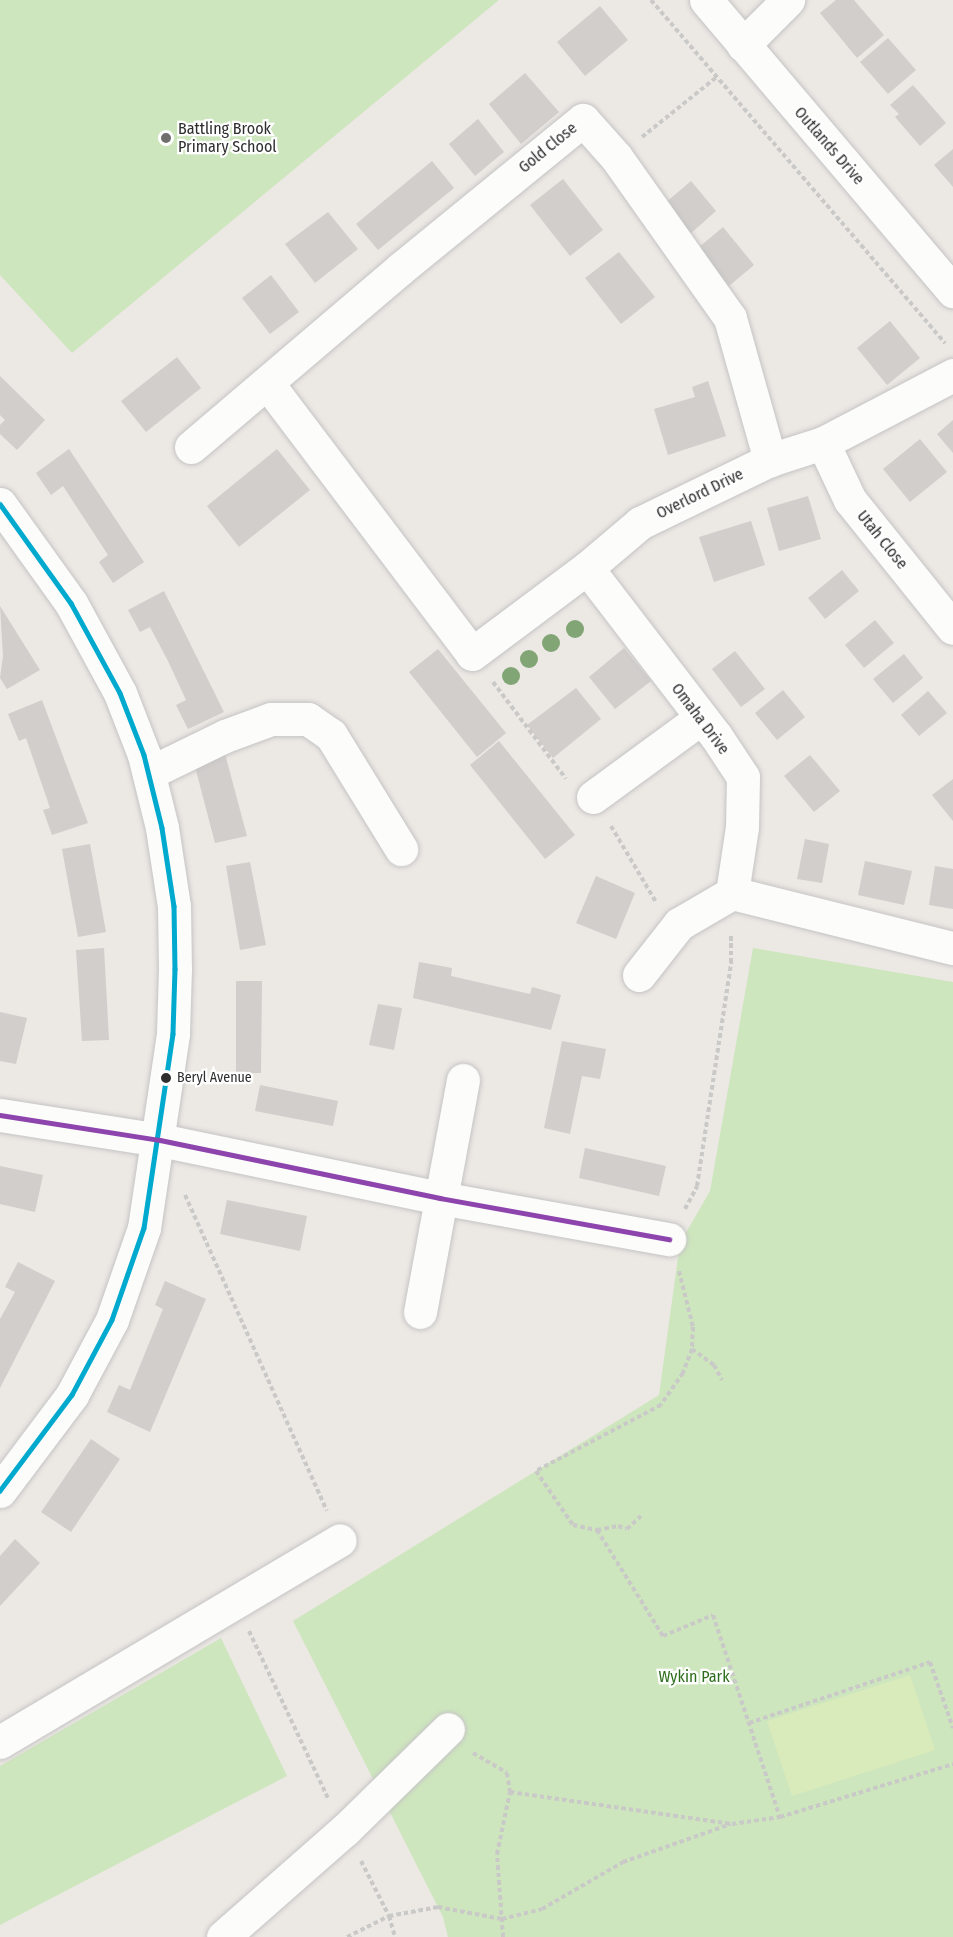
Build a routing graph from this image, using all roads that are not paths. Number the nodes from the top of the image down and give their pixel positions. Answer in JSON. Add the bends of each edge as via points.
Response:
{"nodes":[{"id":1,"x":706,"y":0,"type":"edge"},
{"id":2,"x":788,"y":0,"type":"edge"},
{"id":3,"x":743,"y":45,"type":"junction"},
{"id":4,"x":953,"y":291,"type":"edge"},
{"id":5,"x":953,"y":375,"type":"edge"},
{"id":6,"x":268,"y":384,"type":"junction"},
{"id":7,"x":823,"y":443,"type":"junction"},
{"id":8,"x":191,"y":447,"type":"dead end"},
{"id":9,"x":770,"y":460,"type":"junction"},
{"id":10,"x":0,"y":504,"type":"edge"},
{"id":11,"x":587,"y":568,"type":"junction"},
{"id":12,"x":953,"y":628,"type":"edge"},
{"id":13,"x":701,"y":718,"type":"junction"},
{"id":14,"x":149,"y":773,"type":"junction"},
{"id":15,"x":593,"y":797,"type":"dead end"},
{"id":16,"x":401,"y":849,"type":"dead end"},
{"id":17,"x":732,"y":893,"type":"junction"},
{"id":18,"x":953,"y":948,"type":"edge"},
{"id":19,"x":639,"y":975,"type":"dead end"},
{"id":20,"x":463,"y":1080,"type":"dead end"},
{"id":21,"x":0,"y":1115,"type":"edge"},
{"id":22,"x":160,"y":1140,"type":"junction"},
{"id":23,"x":440,"y":1198,"type":"junction"},
{"id":24,"x":669,"y":1239,"type":"road end"},
{"id":25,"x":420,"y":1312,"type":"dead end"},
{"id":26,"x":0,"y":1491,"type":"edge"},
{"id":27,"x":340,"y":1540,"type":"dead end"},
{"id":28,"x":448,"y":1729,"type":"road end"},
{"id":29,"x":0,"y":1742,"type":"edge"},
{"id":30,"x":223,"y":1937,"type":"edge"}],
"edges":[{"from":1,"to":3,"type":"street","name":"Outlands Drive"},
{"from":2,"to":3,"type":"street"},
{"from":3,"to":4,"type":"street","name":"Outlands Drive"},
{"from":5,"to":7,"type":"street","name":"Overlord Drive"},
{"from":6,"to":8,"type":"street"},
{"from":6,"to":9,"type":"street","name":"Gold Close","via":[[400,269],[583,120],[616,157],[730,318]]},
{"from":6,"to":11,"type":"street","name":"Overlord Drive","via":[[472,654]]},
{"from":7,"to":9,"type":"street","name":"Overlord Drive"},
{"from":7,"to":12,"type":"street","name":"Utah Close","via":[[850,500]]},
{"from":9,"to":11,"type":"street","name":"Overlord Drive","via":[[640,523]]},
{"from":10,"to":14,"type":"street","via":[[71,603],[120,693]]},
{"from":11,"to":13,"type":"street","name":"Omaha Drive"},
{"from":13,"to":15,"type":"street"},
{"from":13,"to":17,"type":"street","name":"Omaha Drive","via":[[743,777],[742,827]]},
{"from":14,"to":16,"type":"street","via":[[225,735],[271,719],[308,719],[331,735]]},
{"from":14,"to":22,"type":"street","via":[[174,906],[173,1034]]},
{"from":17,"to":18,"type":"street"},
{"from":17,"to":19,"type":"street","via":[[678,924]]},
{"from":20,"to":23,"type":"street"},
{"from":21,"to":22,"type":"street"},
{"from":22,"to":23,"type":"street"},
{"from":22,"to":26,"type":"street","via":[[144,1228],[112,1320],[72,1395]]},
{"from":23,"to":24,"type":"street"},
{"from":23,"to":25,"type":"street"},
{"from":27,"to":29,"type":"street"},
{"from":28,"to":30,"type":"street","via":[[345,1830]]}]}
